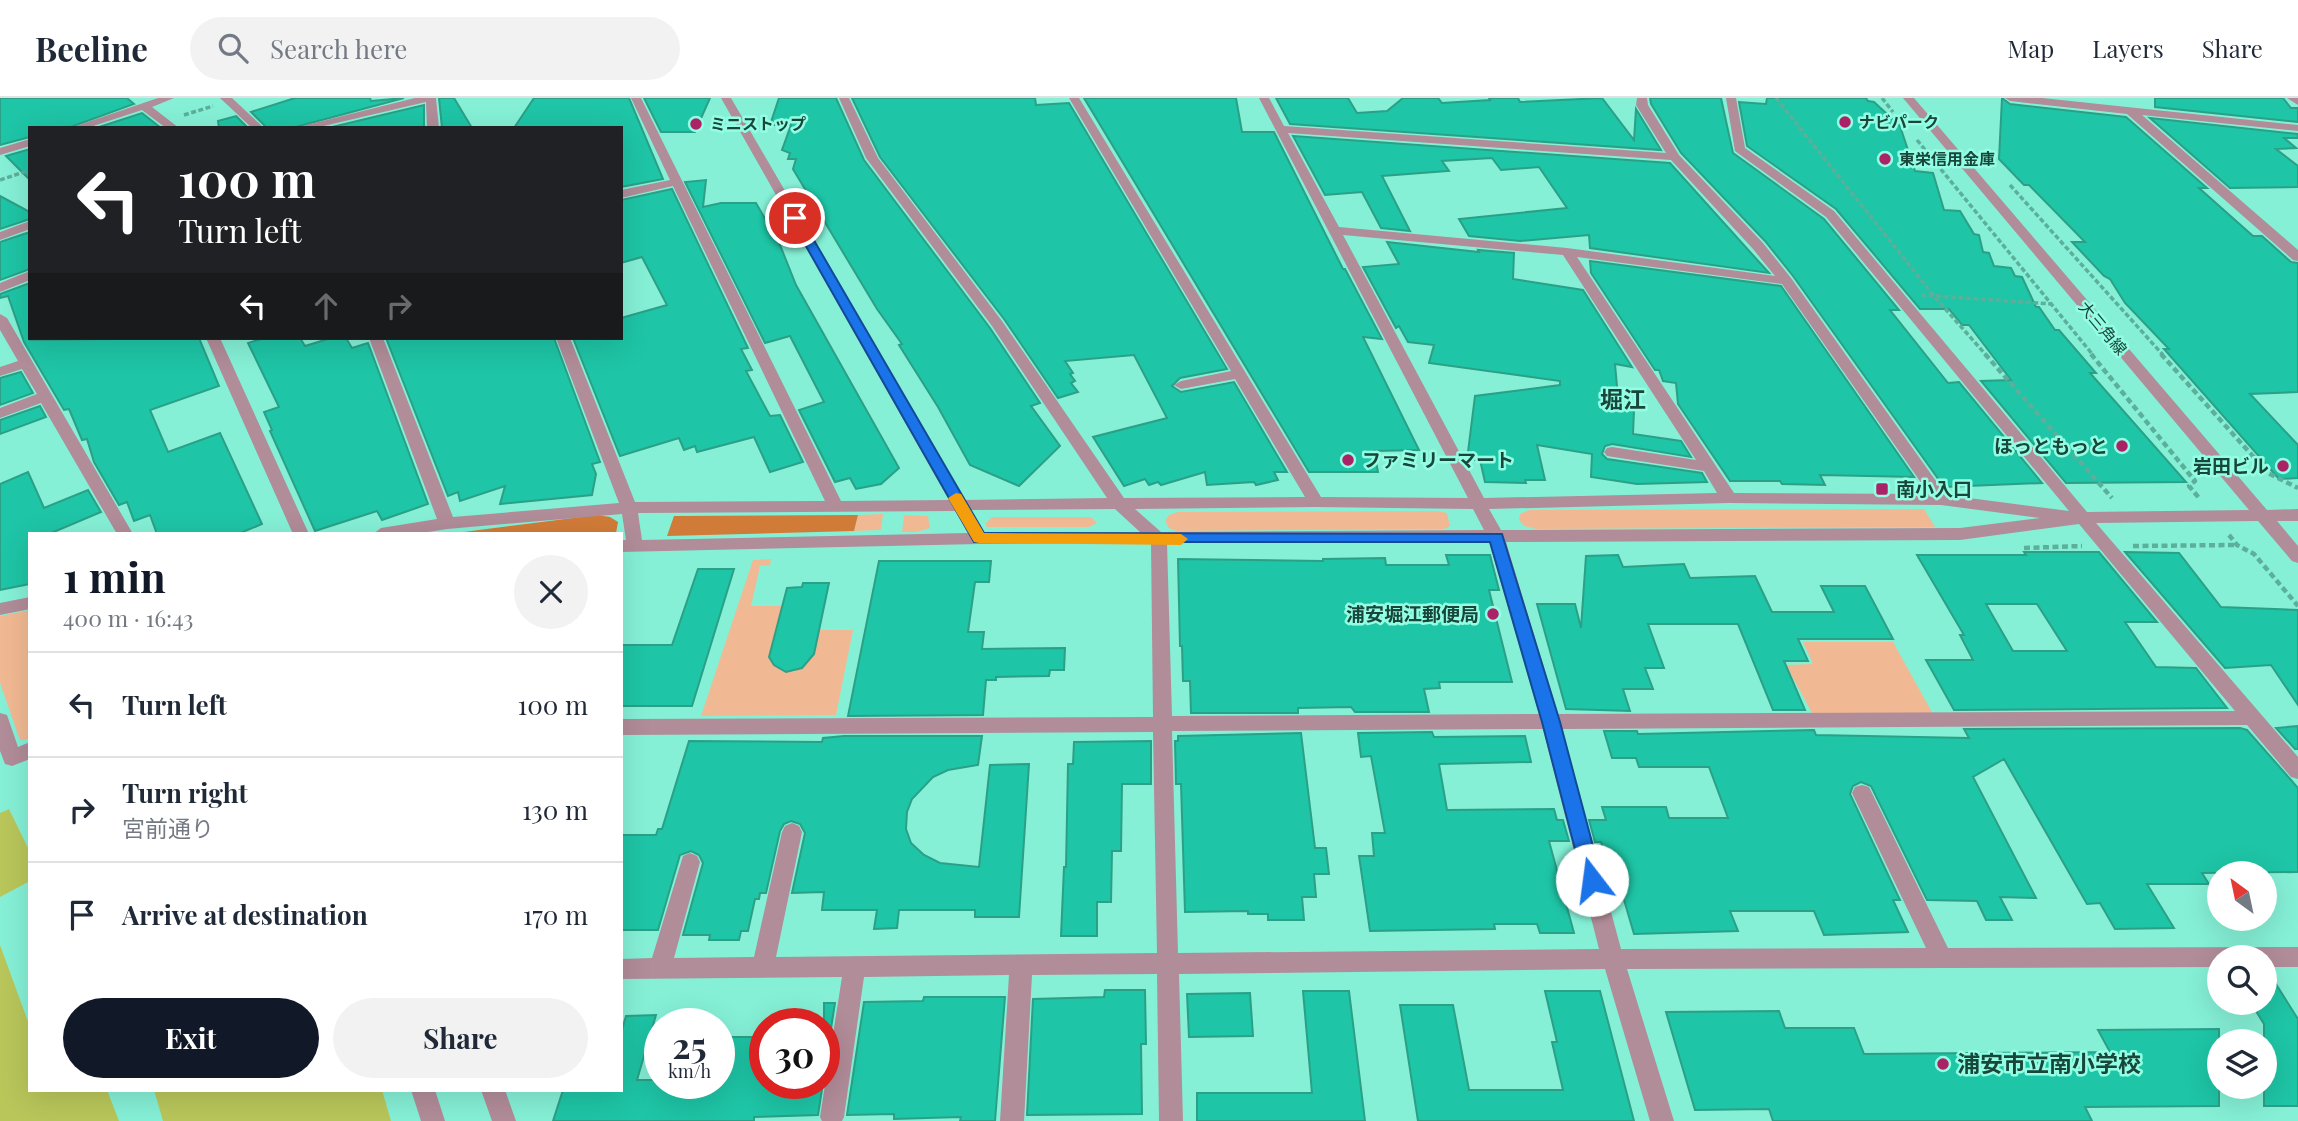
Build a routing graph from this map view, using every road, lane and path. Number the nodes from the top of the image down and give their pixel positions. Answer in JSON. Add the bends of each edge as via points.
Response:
{"nodes":[{"id":1,"x":169,"y":98,"type":"edge"},
{"id":2,"x":225,"y":98,"type":"edge"},
{"id":3,"x":430,"y":98,"type":"edge"},
{"id":4,"x":636,"y":98,"type":"edge"},
{"id":5,"x":726,"y":98,"type":"edge"},
{"id":6,"x":844,"y":98,"type":"edge"},
{"id":7,"x":1074,"y":98,"type":"edge"},
{"id":8,"x":1264,"y":98,"type":"edge"},
{"id":9,"x":1642,"y":98,"type":"edge"},
{"id":10,"x":1731,"y":98,"type":"edge"},
{"id":11,"x":1776,"y":98,"type":"edge"},
{"id":12,"x":1882,"y":98,"type":"edge"},
{"id":13,"x":1908,"y":98,"type":"edge"},
{"id":14,"x":2010,"y":98,"type":"edge"},
{"id":15,"x":2155,"y":98,"type":"edge"},
{"id":16,"x":2292,"y":98,"type":"edge"},
{"id":17,"x":2042,"y":100,"type":"edge"},
{"id":18,"x":2298,"y":102,"type":"edge"},
{"id":19,"x":144,"y":103,"type":"edge"},
{"id":20,"x":2131,"y":111,"type":"junction"},
{"id":21,"x":2176,"y":115,"type":"junction"},
{"id":22,"x":1900,"y":120,"type":"dead end"},
{"id":23,"x":81,"y":126,"type":"edge"},
{"id":24,"x":172,"y":126,"type":"edge"},
{"id":25,"x":256,"y":126,"type":"edge"},
{"id":26,"x":308,"y":126,"type":"edge"},
{"id":27,"x":433,"y":126,"type":"edge"},
{"id":28,"x":2298,"y":128,"type":"edge"},
{"id":29,"x":1281,"y":129,"type":"junction"},
{"id":30,"x":1909,"y":131,"type":"dead end"},
{"id":31,"x":28,"y":143,"type":"edge"},
{"id":32,"x":0,"y":152,"type":"edge"},
{"id":33,"x":1674,"y":157,"type":"junction"},
{"id":34,"x":28,"y":171,"type":"edge"},
{"id":35,"x":0,"y":180,"type":"edge"},
{"id":36,"x":677,"y":181,"type":"junction"},
{"id":37,"x":2007,"y":181,"type":"dead end"},
{"id":38,"x":623,"y":194,"type":"edge"},
{"id":39,"x":28,"y":226,"type":"edge"},
{"id":40,"x":1336,"y":231,"type":"junction"},
{"id":41,"x":0,"y":236,"type":"edge"},
{"id":42,"x":1567,"y":252,"type":"junction"},
{"id":43,"x":2298,"y":257,"type":"edge"},
{"id":44,"x":28,"y":276,"type":"edge"},
{"id":45,"x":1786,"y":281,"type":"junction"},
{"id":46,"x":0,"y":288,"type":"edge"},
{"id":47,"x":1896,"y":293,"type":"junction"},
{"id":48,"x":1934,"y":296,"type":"junction"},
{"id":49,"x":2051,"y":304,"type":"junction"},
{"id":50,"x":2084,"y":306,"type":"junction"},
{"id":51,"x":0,"y":318,"type":"edge"},
{"id":52,"x":214,"y":340,"type":"edge"},
{"id":53,"x":377,"y":340,"type":"edge"},
{"id":54,"x":563,"y":340,"type":"edge"},
{"id":55,"x":26,"y":363,"type":"junction"},
{"id":56,"x":0,"y":372,"type":"edge"},
{"id":57,"x":1240,"y":374,"type":"junction"},
{"id":58,"x":1181,"y":385,"type":"dead end"},
{"id":59,"x":45,"y":396,"type":"junction"},
{"id":60,"x":0,"y":413,"type":"edge"},
{"id":61,"x":1612,"y":452,"type":"dead end"},
{"id":62,"x":1708,"y":467,"type":"junction"},
{"id":63,"x":2298,"y":488,"type":"edge"},
{"id":64,"x":1729,"y":498,"type":"junction"},
{"id":65,"x":1941,"y":500,"type":"junction"},
{"id":66,"x":1316,"y":502,"type":"junction"},
{"id":67,"x":1479,"y":504,"type":"junction"},
{"id":68,"x":1119,"y":505,"type":"junction"},
{"id":69,"x":836,"y":507,"type":"junction"},
{"id":70,"x":961,"y":507,"type":"junction"},
{"id":71,"x":629,"y":508,"type":"junction"},
{"id":72,"x":2261,"y":515,"type":"junction"},
{"id":73,"x":2298,"y":515,"type":"edge"},
{"id":74,"x":2214,"y":516,"type":"junction"},
{"id":75,"x":2129,"y":517,"type":"junction"},
{"id":76,"x":2084,"y":518,"type":"junction"},
{"id":77,"x":447,"y":523,"type":"junction"},
{"id":78,"x":124,"y":532,"type":"edge"},
{"id":79,"x":301,"y":532,"type":"edge"},
{"id":80,"x":393,"y":532,"type":"edge"},
{"id":81,"x":1496,"y":537,"type":"junction"},
{"id":82,"x":979,"y":538,"type":"junction"},
{"id":83,"x":1159,"y":540,"type":"junction"},
{"id":84,"x":628,"y":546,"type":"edge"},
{"id":85,"x":2298,"y":556,"type":"edge"},
{"id":86,"x":28,"y":603,"type":"edge"},
{"id":87,"x":2298,"y":606,"type":"edge"},
{"id":88,"x":0,"y":609,"type":"edge"},
{"id":89,"x":2253,"y":718,"type":"junction"},
{"id":90,"x":0,"y":720,"type":"edge"},
{"id":91,"x":1551,"y":722,"type":"junction"},
{"id":92,"x":1163,"y":724,"type":"junction"},
{"id":93,"x":623,"y":727,"type":"edge"},
{"id":94,"x":21,"y":754,"type":"edge"},
{"id":95,"x":2298,"y":771,"type":"edge"},
{"id":96,"x":1862,"y":793,"type":"dead end"},
{"id":97,"x":792,"y":832,"type":"dead end"},
{"id":98,"x":690,"y":862,"type":"dead end"},
{"id":99,"x":2298,"y":957,"type":"edge"},
{"id":100,"x":1942,"y":958,"type":"junction"},
{"id":101,"x":1613,"y":959,"type":"junction"},
{"id":102,"x":1168,"y":964,"type":"junction"},
{"id":103,"x":1021,"y":965,"type":"junction"},
{"id":104,"x":855,"y":967,"type":"junction"},
{"id":105,"x":660,"y":968,"type":"junction"},
{"id":106,"x":763,"y":968,"type":"junction"},
{"id":107,"x":623,"y":969,"type":"edge"},
{"id":108,"x":424,"y":1092,"type":"edge"},
{"id":109,"x":494,"y":1092,"type":"edge"},
{"id":110,"x":832,"y":1117,"type":"dead end"},
{"id":111,"x":433,"y":1121,"type":"edge"},
{"id":112,"x":504,"y":1121,"type":"edge"},
{"id":113,"x":1012,"y":1121,"type":"edge"},
{"id":114,"x":1171,"y":1121,"type":"edge"},
{"id":115,"x":1662,"y":1121,"type":"edge"}],
"edges":[{"from":1,"to":19,"type":"street"},
{"from":2,"to":25,"type":"street"},
{"from":3,"to":26,"type":"street"},
{"from":3,"to":27,"type":"street"},
{"from":4,"to":36,"type":"street"},
{"from":5,"to":70,"type":"street"},
{"from":6,"to":68,"type":"street","via":[[872,158],[997,324]]},
{"from":7,"to":57,"type":"street"},
{"from":8,"to":29,"type":"street"},
{"from":9,"to":33,"type":"street"},
{"from":10,"to":47,"type":"street","via":[[1739,149],[1830,214]]},
{"from":11,"to":48,"type":"path"},
{"from":12,"to":22,"type":"path"},
{"from":13,"to":50,"type":"street","name":"大三角線"},
{"from":14,"to":17,"type":"street"},
{"from":15,"to":21,"type":"street"},
{"from":16,"to":18,"type":"street"},
{"from":17,"to":20,"type":"street"},
{"from":19,"to":23,"type":"street"},
{"from":19,"to":24,"type":"street"},
{"from":20,"to":21,"type":"street"},
{"from":20,"to":43,"type":"street"},
{"from":21,"to":28,"type":"street"},
{"from":29,"to":33,"type":"street"},
{"from":29,"to":40,"type":"street"},
{"from":30,"to":49,"type":"path"},
{"from":31,"to":32,"type":"street"},
{"from":33,"to":45,"type":"street"},
{"from":34,"to":35,"type":"path"},
{"from":36,"to":38,"type":"street"},
{"from":36,"to":69,"type":"street"},
{"from":37,"to":63,"type":"path","via":[[2268,473]]},
{"from":39,"to":41,"type":"street"},
{"from":40,"to":42,"type":"street"},
{"from":40,"to":67,"type":"street"},
{"from":42,"to":45,"type":"street"},
{"from":42,"to":62,"type":"street"},
{"from":44,"to":46,"type":"street"},
{"from":45,"to":65,"type":"street"},
{"from":47,"to":48,"type":"path"},
{"from":47,"to":76,"type":"street"},
{"from":48,"to":49,"type":"path"},
{"from":48,"to":75,"type":"path"},
{"from":49,"to":50,"type":"path"},
{"from":49,"to":74,"type":"path","via":[[2196,481],[2189,486]]},
{"from":50,"to":72,"type":"street","name":"大三角線"},
{"from":51,"to":55,"type":"street"},
{"from":52,"to":79,"type":"street"},
{"from":53,"to":77,"type":"street"},
{"from":54,"to":71,"type":"street"},
{"from":55,"to":56,"type":"street"},
{"from":55,"to":59,"type":"street"},
{"from":57,"to":58,"type":"street"},
{"from":57,"to":66,"type":"street"},
{"from":59,"to":60,"type":"street"},
{"from":59,"to":78,"type":"street"},
{"from":61,"to":62,"type":"street"},
{"from":62,"to":64,"type":"street"},
{"from":64,"to":65,"type":"street"},
{"from":64,"to":67,"type":"street"},
{"from":65,"to":76,"type":"street"},
{"from":66,"to":67,"type":"street"},
{"from":66,"to":68,"type":"street"},
{"from":67,"to":81,"type":"street"},
{"from":68,"to":70,"type":"street"},
{"from":68,"to":83,"type":"street"},
{"from":69,"to":70,"type":"street"},
{"from":69,"to":71,"type":"street"},
{"from":70,"to":82,"type":"street"},
{"from":71,"to":77,"type":"street"},
{"from":71,"to":84,"type":"street"},
{"from":72,"to":73,"type":"street"},
{"from":72,"to":74,"type":"street"},
{"from":72,"to":85,"type":"street","name":"大三角線"},
{"from":74,"to":75,"type":"street"},
{"from":74,"to":87,"type":"path"},
{"from":75,"to":76,"type":"street"},
{"from":76,"to":81,"type":"street","via":[[1960,534]]},
{"from":76,"to":89,"type":"street"},
{"from":77,"to":80,"type":"street"},
{"from":81,"to":83,"type":"street"},
{"from":81,"to":91,"type":"street"},
{"from":82,"to":83,"type":"street"},
{"from":82,"to":84,"type":"street"},
{"from":83,"to":92,"type":"street"},
{"from":86,"to":88,"type":"street"},
{"from":89,"to":91,"type":"street"},
{"from":89,"to":95,"type":"street"},
{"from":90,"to":94,"type":"street"},
{"from":91,"to":92,"type":"street"},
{"from":91,"to":101,"type":"street"},
{"from":92,"to":93,"type":"street"},
{"from":92,"to":102,"type":"street"},
{"from":96,"to":100,"type":"street"},
{"from":97,"to":106,"type":"street"},
{"from":98,"to":105,"type":"street"},
{"from":99,"to":100,"type":"street"},
{"from":100,"to":101,"type":"street"},
{"from":101,"to":102,"type":"street"},
{"from":101,"to":115,"type":"street"},
{"from":102,"to":103,"type":"street"},
{"from":102,"to":114,"type":"street"},
{"from":103,"to":104,"type":"street"},
{"from":103,"to":113,"type":"street"},
{"from":104,"to":106,"type":"street"},
{"from":104,"to":110,"type":"street"},
{"from":105,"to":106,"type":"street"},
{"from":105,"to":107,"type":"street"},
{"from":108,"to":111,"type":"street"},
{"from":109,"to":112,"type":"street"}]}
